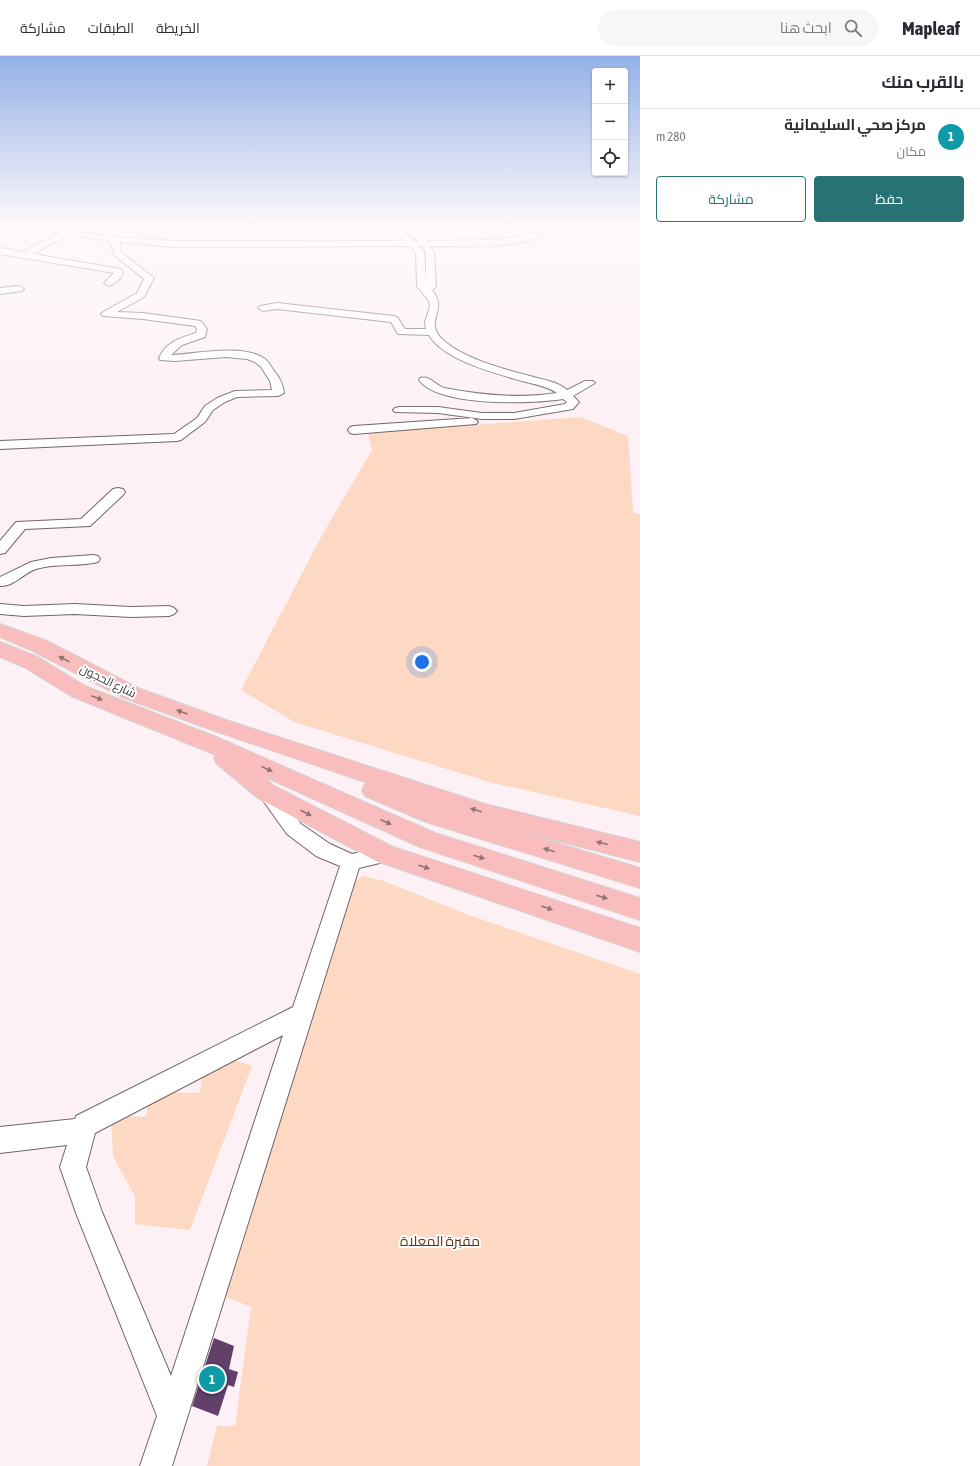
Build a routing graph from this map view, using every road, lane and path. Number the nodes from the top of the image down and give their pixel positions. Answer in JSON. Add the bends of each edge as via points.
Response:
{"nodes":[{"id":1,"x":142,"y":291,"type":"edge"},
{"id":2,"x":428,"y":291,"type":"edge"},
{"id":3,"x":262,"y":308,"type":"dead end"},
{"id":4,"x":432,"y":332,"type":"junction"},
{"id":5,"x":424,"y":380,"type":"dead end"},
{"id":6,"x":589,"y":383,"type":"dead end"},
{"id":7,"x":566,"y":394,"type":"junction"},
{"id":8,"x":399,"y":410,"type":"dead end"},
{"id":9,"x":514,"y":416,"type":"junction"},
{"id":10,"x":354,"y":430,"type":"dead end"},
{"id":11,"x":0,"y":445,"type":"edge"},
{"id":12,"x":118,"y":492,"type":"dead end"},
{"id":13,"x":0,"y":550,"type":"edge"},
{"id":14,"x":93,"y":559,"type":"dead end"},
{"id":15,"x":1,"y":583,"type":"edge"},
{"id":16,"x":0,"y":609,"type":"edge"},
{"id":17,"x":169,"y":611,"type":"dead end"},
{"id":18,"x":0,"y":630,"type":"edge"},
{"id":19,"x":0,"y":649,"type":"edge"},
{"id":20,"x":213,"y":734,"type":"junction"},
{"id":21,"x":266,"y":792,"type":"junction"},
{"id":22,"x":640,"y":852,"type":"edge"},
{"id":23,"x":385,"y":854,"type":"junction"},
{"id":24,"x":351,"y":862,"type":"junction"},
{"id":25,"x":640,"y":878,"type":"edge"},
{"id":26,"x":640,"y":909,"type":"edge"},
{"id":27,"x":640,"y":940,"type":"edge"},
{"id":28,"x":302,"y":1014,"type":"junction"},
{"id":29,"x":83,"y":1131,"type":"junction"},
{"id":30,"x":0,"y":1140,"type":"edge"},
{"id":31,"x":172,"y":1415,"type":"junction"},
{"id":32,"x":156,"y":1466,"type":"edge"}],
"edges":[{"from":1,"to":11,"type":"street","via":[[140,295],[106,314],[198,323],[202,329],[200,335],[176,343],[166,351],[164,358],[228,354],[249,356],[261,360],[278,383],[278,393],[235,394],[221,400],[209,408],[201,420],[177,437]]},
{"from":2,"to":4,"type":"street","via":[[433,296],[435,307],[430,318]]},
{"from":3,"to":4,"type":"street","via":[[277,306],[394,319],[402,332]]},
{"from":4,"to":7,"type":"street","via":[[447,349],[483,366],[550,385]]},
{"from":5,"to":7,"type":"street","via":[[436,389],[494,400]]},
{"from":6,"to":7,"type":"street"},
{"from":7,"to":9,"type":"street","via":[[573,402],[569,407]]},
{"from":8,"to":9,"type":"street","via":[[438,410],[482,416]]},
{"from":9,"to":10,"type":"street","via":[[489,421]]},
{"from":12,"to":13,"type":"street","via":[[85,523],[21,524]]},
{"from":14,"to":15,"type":"street","via":[[30,566]]},
{"from":16,"to":17,"type":"street"},
{"from":20,"to":18,"type":"main road","name":"شارع الحجون","one_way":true,"via":[[40,646]]},
{"from":19,"to":20,"type":"main road","name":"شارع الحجون","one_way":true,"via":[[31,662],[78,691]]},
{"from":20,"to":21,"type":"main road"},
{"from":22,"to":20,"type":"main road","one_way":true,"via":[[485,813]]},
{"from":25,"to":20,"type":"main road","one_way":true,"via":[[434,815]]},
{"from":20,"to":26,"type":"main road","one_way":true,"via":[[428,840]]},
{"from":21,"to":23,"type":"main road","one_way":true},
{"from":21,"to":24,"type":"street","via":[[294,829],[323,850]]},
{"from":23,"to":24,"type":"street"},
{"from":23,"to":27,"type":"main road","one_way":true},
{"from":24,"to":28,"type":"street"},
{"from":28,"to":29,"type":"street","via":[[85,1125]]},
{"from":28,"to":31,"type":"street"},
{"from":29,"to":30,"type":"street"},
{"from":29,"to":31,"type":"street","via":[[73,1167],[89,1213]]},
{"from":31,"to":32,"type":"street"}]}
